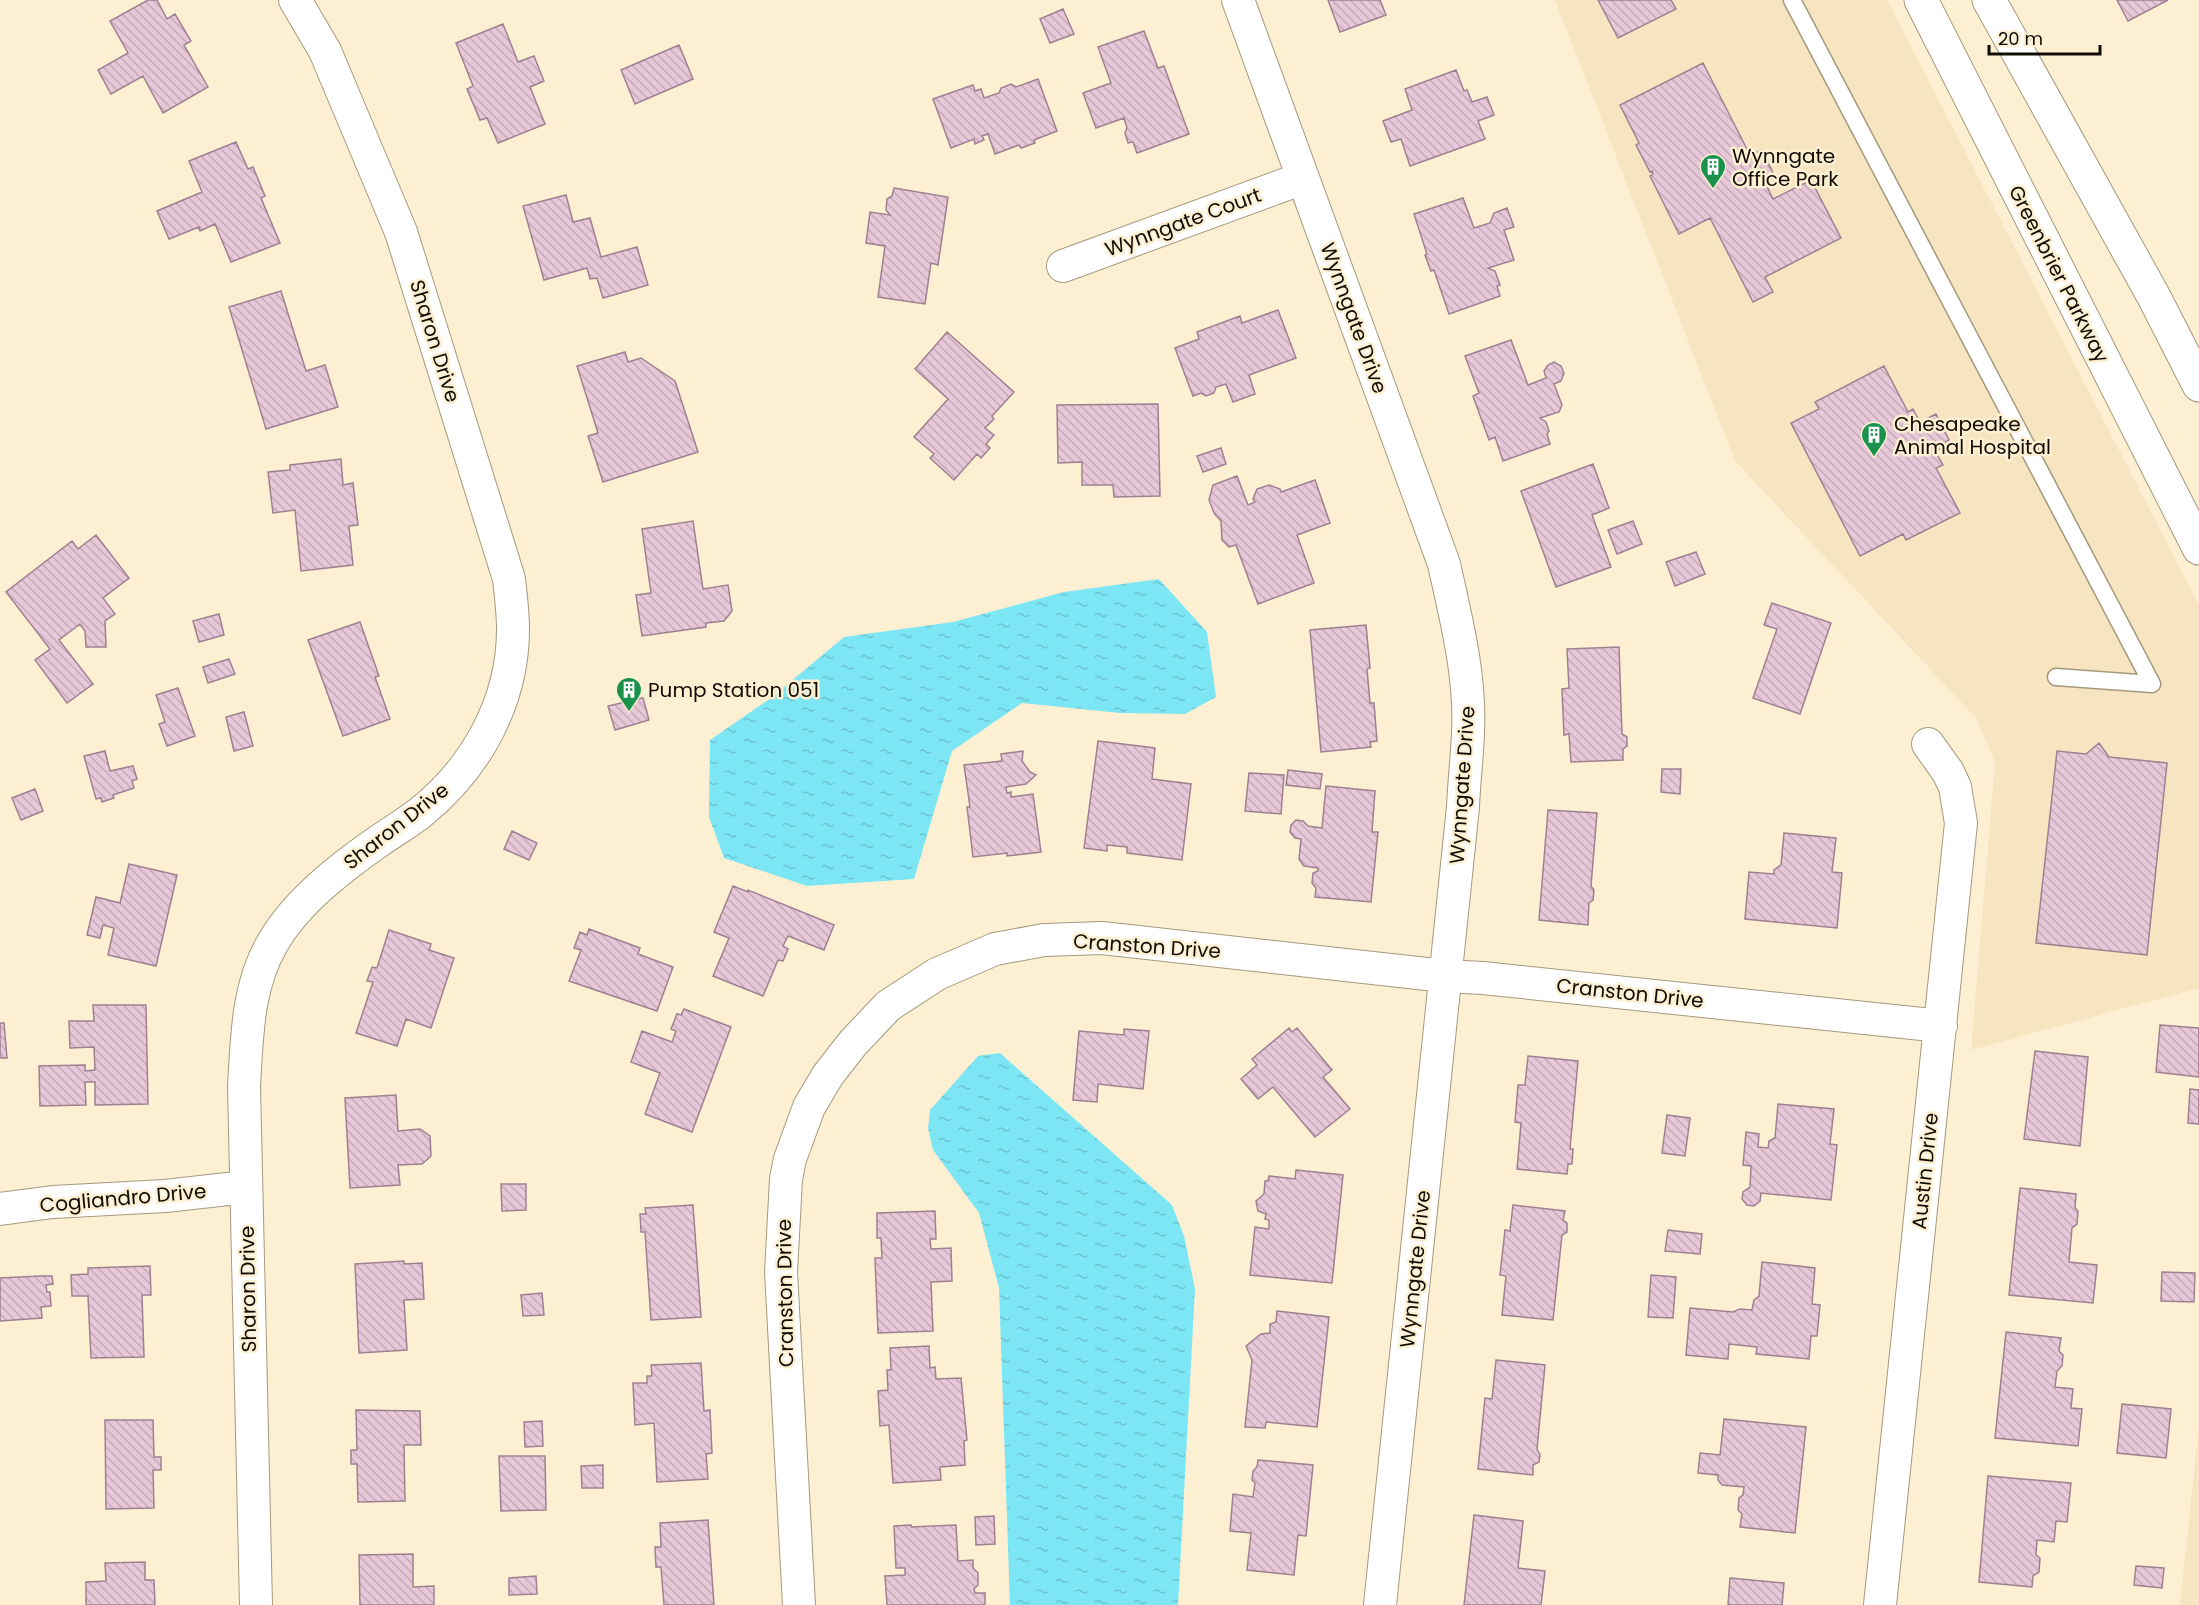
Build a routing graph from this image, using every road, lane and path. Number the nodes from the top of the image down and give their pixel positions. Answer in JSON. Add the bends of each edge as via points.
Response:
{"nodes":[{"id":1,"x":295,"y":0,"type":"edge"},
{"id":2,"x":1238,"y":0,"type":"edge"},
{"id":3,"x":1792,"y":0,"type":"edge"},
{"id":4,"x":1921,"y":0,"type":"edge"},
{"id":5,"x":1989,"y":0,"type":"edge"},
{"id":6,"x":1303,"y":178,"type":"junction"},
{"id":7,"x":1063,"y":266,"type":"dead end"},
{"id":8,"x":2199,"y":385,"type":"edge"},
{"id":9,"x":2199,"y":548,"type":"edge"},
{"id":10,"x":2056,"y":677,"type":"dead end"},
{"id":11,"x":1929,"y":744,"type":"dead end"},
{"id":12,"x":1445,"y":976,"type":"junction"},
{"id":13,"x":1941,"y":1026,"type":"junction"},
{"id":14,"x":246,"y":1187,"type":"junction"},
{"id":15,"x":0,"y":1209,"type":"edge"},
{"id":16,"x":256,"y":1605,"type":"edge"},
{"id":17,"x":800,"y":1605,"type":"edge"},
{"id":18,"x":1380,"y":1605,"type":"edge"},
{"id":19,"x":1880,"y":1605,"type":"edge"}],
"edges":[{"from":1,"to":14,"type":"street","name":"Sharon Drive","via":[[326,51],[401,232],[509,579],[513,629],[503,699],[482,744],[420,812],[318,888],[288,921],[258,972],[249,1019],[244,1086]]},
{"from":2,"to":6,"type":"street","name":"Wynngate Drive"},
{"from":3,"to":10,"type":"lane","via":[[2152,684]]},
{"from":4,"to":9,"type":"main road","name":"Greenbrier Parkway"},
{"from":5,"to":8,"type":"main road"},
{"from":6,"to":7,"type":"street","name":"Wynngate Court"},
{"from":6,"to":12,"type":"street","name":"Wynngate Drive","via":[[1444,564],[1461,639],[1468,733]]},
{"from":11,"to":13,"type":"street","name":"Austin Drive","via":[[1956,787],[1961,823]]},
{"from":12,"to":13,"type":"street","name":"Cranston Drive"},
{"from":12,"to":17,"type":"street","name":"Cranston Drive","via":[[1102,938],[1044,940],[995,949],[937,974],[888,1006],[853,1043],[809,1107],[786,1179],[781,1272]]},
{"from":12,"to":18,"type":"street","name":"Wynngate Drive"},
{"from":13,"to":19,"type":"street","name":"Austin Drive"},
{"from":14,"to":15,"type":"street","name":"Cogliandro Drive"},
{"from":14,"to":16,"type":"street","name":"Sharon Drive"}]}
